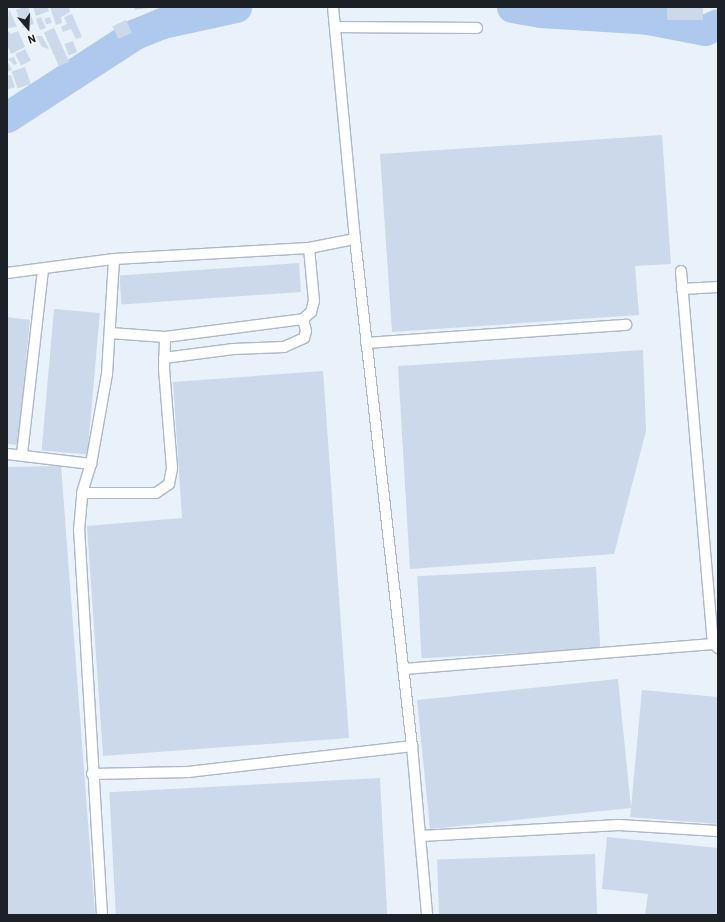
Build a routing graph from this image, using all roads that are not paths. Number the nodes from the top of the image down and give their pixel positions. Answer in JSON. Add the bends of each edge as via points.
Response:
{"nodes":[{"id":1,"x":333,"y":7,"type":"edge"},
{"id":2,"x":335,"y":27,"type":"junction"},
{"id":3,"x":477,"y":28,"type":"dead end"},
{"id":4,"x":355,"y":239,"type":"junction"},
{"id":5,"x":309,"y":248,"type":"junction"},
{"id":6,"x":114,"y":259,"type":"junction"},
{"id":7,"x":42,"y":269,"type":"junction"},
{"id":8,"x":681,"y":272,"type":"dead end"},
{"id":9,"x":7,"y":273,"type":"edge"},
{"id":10,"x":718,"y":287,"type":"edge"},
{"id":11,"x":682,"y":289,"type":"junction"},
{"id":12,"x":303,"y":319,"type":"junction"},
{"id":13,"x":626,"y":325,"type":"dead end"},
{"id":14,"x":110,"y":333,"type":"junction"},
{"id":15,"x":165,"y":337,"type":"junction"},
{"id":16,"x":366,"y":343,"type":"junction"},
{"id":17,"x":164,"y":358,"type":"junction"},
{"id":18,"x":7,"y":454,"type":"edge"},
{"id":19,"x":22,"y":454,"type":"junction"},
{"id":20,"x":91,"y":464,"type":"junction"},
{"id":21,"x":82,"y":493,"type":"junction"},
{"id":22,"x":716,"y":646,"type":"edge"},
{"id":23,"x":403,"y":669,"type":"junction"},
{"id":24,"x":412,"y":746,"type":"junction"},
{"id":25,"x":92,"y":774,"type":"junction"},
{"id":26,"x":718,"y":831,"type":"edge"},
{"id":27,"x":421,"y":836,"type":"junction"},
{"id":28,"x":102,"y":915,"type":"edge"},
{"id":29,"x":427,"y":915,"type":"edge"}],
"edges":[{"from":1,"to":2,"type":"lane"},
{"from":2,"to":3,"type":"lane"},
{"from":2,"to":4,"type":"lane"},
{"from":4,"to":5,"type":"lane"},
{"from":4,"to":16,"type":"lane"},
{"from":5,"to":6,"type":"lane"},
{"from":5,"to":12,"type":"lane","via":[[314,301],[311,312]]},
{"from":6,"to":7,"type":"lane"},
{"from":6,"to":14,"type":"lane"},
{"from":7,"to":9,"type":"lane"},
{"from":7,"to":19,"type":"lane"},
{"from":8,"to":11,"type":"lane"},
{"from":10,"to":11,"type":"lane"},
{"from":11,"to":22,"type":"lane"},
{"from":12,"to":15,"type":"lane"},
{"from":12,"to":17,"type":"lane","via":[[306,332],[304,338],[284,347],[233,349]]},
{"from":13,"to":16,"type":"lane"},
{"from":14,"to":15,"type":"lane"},
{"from":14,"to":20,"type":"lane","via":[[107,374]]},
{"from":15,"to":17,"type":"lane"},
{"from":16,"to":23,"type":"lane"},
{"from":17,"to":21,"type":"lane","via":[[172,468],[169,484],[156,493]]},
{"from":18,"to":19,"type":"lane"},
{"from":19,"to":20,"type":"lane"},
{"from":20,"to":21,"type":"lane"},
{"from":21,"to":25,"type":"lane","via":[[78,531]]},
{"from":22,"to":23,"type":"lane"},
{"from":23,"to":24,"type":"lane"},
{"from":24,"to":25,"type":"lane","via":[[188,772]]},
{"from":24,"to":27,"type":"lane"},
{"from":25,"to":28,"type":"lane"},
{"from":26,"to":27,"type":"lane","via":[[619,825]]},
{"from":27,"to":29,"type":"lane"}]}
